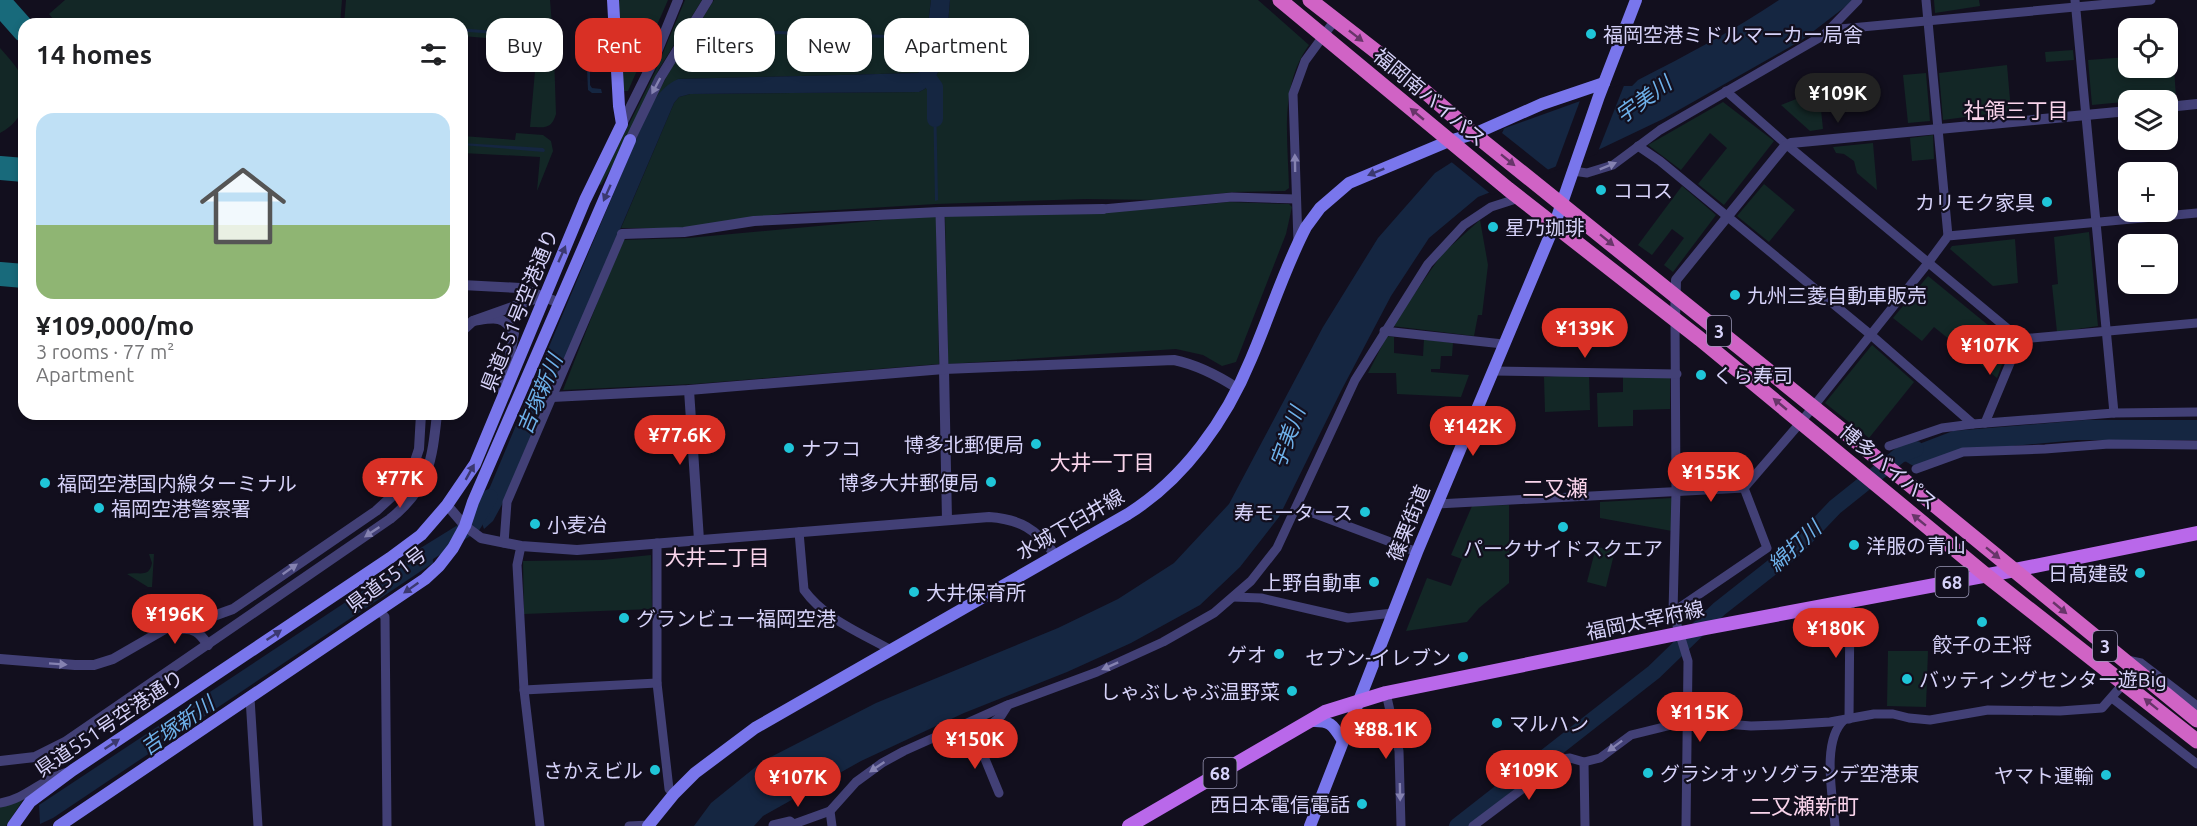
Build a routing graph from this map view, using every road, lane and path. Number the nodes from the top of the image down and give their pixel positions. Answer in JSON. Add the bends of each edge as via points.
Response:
{"nodes":[{"id":1,"x":614,"y":0,"type":"edge"},
{"id":2,"x":678,"y":0,"type":"edge"},
{"id":3,"x":708,"y":0,"type":"edge"},
{"id":4,"x":1280,"y":0,"type":"edge"},
{"id":5,"x":1310,"y":0,"type":"edge"},
{"id":6,"x":1636,"y":0,"type":"edge"},
{"id":7,"x":1858,"y":0,"type":"edge"},
{"id":8,"x":1926,"y":0,"type":"edge"},
{"id":9,"x":2151,"y":0,"type":"edge"},
{"id":10,"x":2075,"y":3,"type":"edge"},
{"id":11,"x":1335,"y":20,"type":"junction"},
{"id":12,"x":1928,"y":22,"type":"junction"},
{"id":13,"x":1824,"y":34,"type":"junction"},
{"id":14,"x":1322,"y":35,"type":"junction"},
{"id":15,"x":1604,"y":83,"type":"junction"},
{"id":16,"x":1726,"y":91,"type":"junction"},
{"id":17,"x":2197,"y":104,"type":"edge"},
{"id":18,"x":2178,"y":106,"type":"edge"},
{"id":19,"x":2118,"y":112,"type":"edge"},
{"id":20,"x":2084,"y":116,"type":"junction"},
{"id":21,"x":622,"y":124,"type":"junction"},
{"id":22,"x":1938,"y":128,"type":"junction"},
{"id":23,"x":1477,"y":136,"type":"junction"},
{"id":24,"x":630,"y":140,"type":"joint"},
{"id":25,"x":1449,"y":141,"type":"junction"},
{"id":26,"x":1787,"y":145,"type":"junction"},
{"id":27,"x":1638,"y":146,"type":"junction"},
{"id":28,"x":1573,"y":171,"type":"junction"},
{"id":29,"x":1514,"y":194,"type":"junction"},
{"id":30,"x":1296,"y":199,"type":"junction"},
{"id":31,"x":1562,"y":203,"type":"junction"},
{"id":32,"x":1103,"y":209,"type":"joint"},
{"id":33,"x":940,"y":212,"type":"junction"},
{"id":34,"x":2197,"y":213,"type":"edge"},
{"id":35,"x":1727,"y":217,"type":"junction"},
{"id":36,"x":2096,"y":223,"type":"junction"},
{"id":37,"x":1554,"y":226,"type":"junction"},
{"id":38,"x":622,"y":234,"type":"joint"},
{"id":39,"x":1948,"y":236,"type":"junction"},
{"id":40,"x":1298,"y":242,"type":"junction"},
{"id":41,"x":1928,"y":264,"type":"junction"},
{"id":42,"x":468,"y":285,"type":"edge"},
{"id":43,"x":1674,"y":295,"type":"junction"},
{"id":44,"x":543,"y":296,"type":"junction"},
{"id":45,"x":560,"y":303,"type":"junction"},
{"id":46,"x":1675,"y":320,"type":"junction"},
{"id":47,"x":473,"y":321,"type":"junction"},
{"id":48,"x":2197,"y":324,"type":"edge"},
{"id":49,"x":468,"y":326,"type":"edge"},
{"id":50,"x":1384,"y":332,"type":"junction"},
{"id":51,"x":2107,"y":332,"type":"junction"},
{"id":52,"x":1871,"y":334,"type":"junction"},
{"id":53,"x":2020,"y":339,"type":"junction"},
{"id":54,"x":1503,"y":344,"type":"junction"},
{"id":55,"x":944,"y":369,"type":"junction"},
{"id":56,"x":1493,"y":371,"type":"junction"},
{"id":57,"x":1677,"y":374,"type":"junction"},
{"id":58,"x":1237,"y":388,"type":"junction"},
{"id":59,"x":689,"y":390,"type":"junction"},
{"id":60,"x":552,"y":397,"type":"junction"},
{"id":61,"x":500,"y":406,"type":"junction"},
{"id":62,"x":1813,"y":408,"type":"junction"},
{"id":63,"x":2197,"y":412,"type":"edge"},
{"id":64,"x":2114,"y":413,"type":"junction"},
{"id":65,"x":420,"y":420,"type":"edge"},
{"id":66,"x":436,"y":420,"type":"edge"},
{"id":67,"x":1801,"y":422,"type":"junction"},
{"id":68,"x":1972,"y":423,"type":"junction"},
{"id":69,"x":1985,"y":423,"type":"junction"},
{"id":70,"x":2197,"y":445,"type":"edge"},
{"id":71,"x":1890,"y":446,"type":"dead end"},
{"id":72,"x":1916,"y":469,"type":"dead end"},
{"id":73,"x":1744,"y":488,"type":"junction"},
{"id":74,"x":1676,"y":491,"type":"junction"},
{"id":75,"x":1437,"y":504,"type":"junction"},
{"id":76,"x":447,"y":506,"type":"junction"},
{"id":77,"x":1297,"y":507,"type":"junction"},
{"id":78,"x":947,"y":520,"type":"junction"},
{"id":79,"x":461,"y":521,"type":"junction"},
{"id":80,"x":799,"y":532,"type":"junction"},
{"id":81,"x":2197,"y":533,"type":"edge"},
{"id":82,"x":699,"y":540,"type":"junction"},
{"id":83,"x":504,"y":543,"type":"junction"},
{"id":84,"x":657,"y":543,"type":"junction"},
{"id":85,"x":521,"y":546,"type":"junction"},
{"id":86,"x":1417,"y":552,"type":"junction"},
{"id":87,"x":1055,"y":555,"type":"junction"},
{"id":88,"x":2015,"y":570,"type":"junction"},
{"id":89,"x":1987,"y":576,"type":"junction"},
{"id":90,"x":1233,"y":597,"type":"junction"},
{"id":91,"x":1850,"y":600,"type":"junction"},
{"id":92,"x":380,"y":610,"type":"junction"},
{"id":93,"x":1673,"y":612,"type":"junction"},
{"id":94,"x":1394,"y":613,"type":"junction"},
{"id":95,"x":1678,"y":629,"type":"junction"},
{"id":96,"x":147,"y":639,"type":"junction"},
{"id":97,"x":208,"y":645,"type":"junction"},
{"id":98,"x":891,"y":650,"type":"junction"},
{"id":99,"x":2121,"y":659,"type":"junction"},
{"id":100,"x":0,"y":660,"type":"edge"},
{"id":101,"x":657,"y":683,"type":"junction"},
{"id":102,"x":2124,"y":683,"type":"junction"},
{"id":103,"x":524,"y":690,"type":"junction"},
{"id":104,"x":1386,"y":693,"type":"junction"},
{"id":105,"x":250,"y":698,"type":"junction"},
{"id":106,"x":2112,"y":698,"type":"junction"},
{"id":107,"x":1359,"y":701,"type":"junction"},
{"id":108,"x":1009,"y":705,"type":"junction"},
{"id":109,"x":2197,"y":706,"type":"edge"},
{"id":110,"x":1847,"y":719,"type":"junction"},
{"id":111,"x":2197,"y":720,"type":"edge"},
{"id":112,"x":1311,"y":721,"type":"junction"},
{"id":113,"x":1688,"y":721,"type":"junction"},
{"id":114,"x":976,"y":737,"type":"junction"},
{"id":115,"x":928,"y":740,"type":"junction"},
{"id":116,"x":1343,"y":741,"type":"junction"},
{"id":117,"x":2197,"y":741,"type":"edge"},
{"id":118,"x":0,"y":760,"type":"edge"},
{"id":119,"x":1584,"y":762,"type":"junction"},
{"id":120,"x":2197,"y":764,"type":"edge"},
{"id":121,"x":73,"y":770,"type":"junction"},
{"id":122,"x":999,"y":793,"type":"dead end"},
{"id":123,"x":674,"y":794,"type":"junction"},
{"id":124,"x":0,"y":803,"type":"edge"},
{"id":125,"x":830,"y":811,"type":"junction"},
{"id":126,"x":14,"y":824,"type":"edge"},
{"id":127,"x":649,"y":825,"type":"edge"},
{"id":128,"x":773,"y":825,"type":"edge"},
{"id":129,"x":59,"y":826,"type":"edge"},
{"id":130,"x":258,"y":826,"type":"edge"},
{"id":131,"x":387,"y":826,"type":"edge"},
{"id":132,"x":540,"y":826,"type":"edge"},
{"id":133,"x":628,"y":826,"type":"edge"},
{"id":134,"x":832,"y":826,"type":"edge"},
{"id":135,"x":1129,"y":826,"type":"edge"},
{"id":136,"x":1310,"y":826,"type":"edge"},
{"id":137,"x":1401,"y":826,"type":"edge"},
{"id":138,"x":1473,"y":826,"type":"edge"},
{"id":139,"x":1585,"y":826,"type":"edge"},
{"id":140,"x":1686,"y":826,"type":"edge"},
{"id":141,"x":1835,"y":826,"type":"edge"}],
"edges":[{"from":1,"to":21,"type":"main road"},
{"from":2,"to":21,"type":"street"},
{"from":3,"to":24,"type":"street","one_way":true,"via":[[660,78]]},
{"from":4,"to":14,"type":"highway","name":"福岡南バイパス","number":"3"},
{"from":5,"to":11,"type":"highway","name":"福岡南バイパス","number":"3"},
{"from":6,"to":15,"type":"main road","name":"篠栗街道"},
{"from":7,"to":13,"type":"street"},
{"from":8,"to":12,"type":"street"},
{"from":9,"to":10,"type":"street"},
{"from":10,"to":12,"type":"street"},
{"from":10,"to":20,"type":"street"},
{"from":11,"to":14,"type":"street"},
{"from":11,"to":23,"type":"highway","name":"福岡南バイパス","number":"3","one_way":true},
{"from":12,"to":13,"type":"street","via":[[1840,29]]},
{"from":12,"to":22,"type":"street"},
{"from":13,"to":16,"type":"street"},
{"from":25,"to":14,"type":"highway","name":"福岡南バイパス","number":"3","one_way":true},
{"from":30,"to":14,"type":"street","one_way":true,"via":[[1293,94],[1305,61]]},
{"from":15,"to":23,"type":"main road","name":"水城下臼井線","via":[[1542,104]]},
{"from":15,"to":28,"type":"main road","name":"篠栗街道"},
{"from":16,"to":26,"type":"street"},
{"from":16,"to":27,"type":"street"},
{"from":17,"to":18,"type":"street"},
{"from":19,"to":20,"type":"street"},
{"from":20,"to":22,"type":"street"},
{"from":20,"to":36,"type":"street"},
{"from":44,"to":21,"type":"main road","name":"県道551号空港通り","one_way":true},
{"from":22,"to":26,"type":"street"},
{"from":22,"to":39,"type":"street"},
{"from":23,"to":25,"type":"main road","name":"水城下臼井線"},
{"from":23,"to":31,"type":"highway","name":"福岡南バイパス","number":"3","one_way":true},
{"from":24,"to":45,"type":"main road","name":"県道551号","one_way":true},
{"from":25,"to":29,"type":"highway","name":"福岡南バイパス","number":"3"},
{"from":25,"to":40,"type":"main road","name":"水城下臼井線","one_way":true,"via":[[1349,183],[1320,208]]},
{"from":26,"to":35,"type":"street"},
{"from":26,"to":41,"type":"street"},
{"from":28,"to":27,"type":"street","one_way":true,"via":[[1587,173],[1613,165]]},
{"from":27,"to":35,"type":"street"},
{"from":28,"to":31,"type":"main road","name":"篠栗街道"},
{"from":29,"to":37,"type":"highway","name":"福岡南バイパス","number":"3"},
{"from":29,"to":50,"type":"street","via":[[1464,225],[1428,264]]},
{"from":30,"to":32,"type":"street","via":[[1233,197]]},
{"from":30,"to":40,"type":"street"},
{"from":31,"to":37,"type":"main road","name":"篠栗街道"},
{"from":31,"to":43,"type":"highway","name":"博多バイパス","number":"3","one_way":true},
{"from":32,"to":33,"type":"street"},
{"from":33,"to":38,"type":"street","via":[[754,220],[684,232]]},
{"from":33,"to":55,"type":"street"},
{"from":34,"to":36,"type":"street"},
{"from":35,"to":43,"type":"street","via":[[1676,280]]},
{"from":35,"to":52,"type":"street"},
{"from":36,"to":39,"type":"street"},
{"from":36,"to":51,"type":"street"},
{"from":37,"to":46,"type":"highway","name":"博多バイパス","number":"3"},
{"from":37,"to":54,"type":"main road","name":"篠栗街道"},
{"from":38,"to":60,"type":"street"},
{"from":39,"to":41,"type":"street"},
{"from":40,"to":58,"type":"main road","name":"水城下臼井線"},
{"from":41,"to":52,"type":"street"},
{"from":41,"to":53,"type":"street"},
{"from":42,"to":44,"type":"street","via":[[520,288]]},
{"from":43,"to":46,"type":"street"},
{"from":43,"to":62,"type":"highway","name":"博多バイパス","number":"3"},
{"from":44,"to":45,"type":"street"},
{"from":44,"to":47,"type":"street"},
{"from":44,"to":61,"type":"main road","name":"県道551号空港通り"},
{"from":45,"to":79,"type":"main road","name":"県道551号","via":[[473,502]]},
{"from":46,"to":57,"type":"street"},
{"from":67,"to":46,"type":"highway","name":"博多バイパス","number":"3","one_way":true},
{"from":47,"to":49,"type":"street"},
{"from":47,"to":61,"type":"street","via":[[502,320],[514,333]]},
{"from":48,"to":51,"type":"street"},
{"from":50,"to":54,"type":"street"},
{"from":50,"to":77,"type":"street","via":[[1354,380]]},
{"from":51,"to":53,"type":"street"},
{"from":51,"to":64,"type":"street"},
{"from":52,"to":62,"type":"street"},
{"from":52,"to":68,"type":"street"},
{"from":53,"to":69,"type":"street"},
{"from":54,"to":56,"type":"main road","name":"篠栗街道"},
{"from":55,"to":58,"type":"street","via":[[1174,360],[1210,371]]},
{"from":55,"to":59,"type":"street"},
{"from":55,"to":78,"type":"street"},
{"from":56,"to":57,"type":"street"},
{"from":56,"to":75,"type":"main road","name":"篠栗街道"},
{"from":57,"to":74,"type":"street"},
{"from":58,"to":87,"type":"main road","name":"水城下臼井線","via":[[1194,455],[1173,478],[1143,505]]},
{"from":59,"to":60,"type":"street"},
{"from":59,"to":82,"type":"street"},
{"from":60,"to":83,"type":"street","via":[[507,502]]},
{"from":76,"to":61,"type":"main road","name":"県道551号空港通り","one_way":true,"via":[[475,464]]},
{"from":62,"to":67,"type":"street"},
{"from":62,"to":88,"type":"highway","name":"博多バイパス","number":"3","one_way":true},
{"from":63,"to":64,"type":"street"},
{"from":64,"to":69,"type":"street"},
{"from":96,"to":65,"type":"street","one_way":true,"via":[[172,624],[233,609],[376,511],[411,473]]},
{"from":66,"to":97,"type":"street","one_way":true,"via":[[429,470],[403,509]]},
{"from":67,"to":73,"type":"street"},
{"from":89,"to":67,"type":"highway","name":"博多バイパス","number":"3","one_way":true},
{"from":68,"to":69,"type":"street"},
{"from":68,"to":71,"type":"street","via":[[1942,428]]},
{"from":70,"to":72,"type":"street","via":[[2109,444],[1963,452]]},
{"from":73,"to":74,"type":"street"},
{"from":73,"to":93,"type":"street","via":[[1767,548]]},
{"from":74,"to":75,"type":"street"},
{"from":74,"to":93,"type":"street"},
{"from":75,"to":86,"type":"main road","name":"篠栗街道"},
{"from":76,"to":79,"type":"street"},
{"from":121,"to":76,"type":"main road","name":"県道551号空港通り","one_way":true,"via":[[390,558],[421,535]]},
{"from":77,"to":86,"type":"street"},
{"from":77,"to":90,"type":"street","via":[[1278,548],[1251,582]]},
{"from":78,"to":80,"type":"street"},
{"from":78,"to":87,"type":"street","via":[[1008,519],[1038,534]]},
{"from":79,"to":83,"type":"street","via":[[481,537]]},
{"from":79,"to":92,"type":"main road","name":"県道551号","one_way":true,"via":[[453,548],[439,566]]},
{"from":80,"to":82,"type":"street"},
{"from":80,"to":98,"type":"street","via":[[804,590],[809,597],[821,610]]},
{"from":81,"to":88,"type":"main road","name":"福岡太宰府線","number":"68"},
{"from":82,"to":84,"type":"street"},
{"from":83,"to":85,"type":"street"},
{"from":84,"to":85,"type":"street","via":[[600,550]]},
{"from":84,"to":101,"type":"street"},
{"from":85,"to":103,"type":"street","via":[[517,565]]},
{"from":86,"to":94,"type":"main road","name":"篠栗街道"},
{"from":87,"to":98,"type":"main road","name":"水城下臼井線"},
{"from":88,"to":89,"type":"main road","name":"福岡太宰府線","number":"68"},
{"from":88,"to":99,"type":"highway","name":"博多バイパス","number":"3","one_way":true},
{"from":89,"to":91,"type":"main road","name":"福岡太宰府線","number":"68"},
{"from":89,"to":102,"type":"highway","name":"博多バイパス","number":"3"},
{"from":90,"to":94,"type":"street","via":[[1261,598],[1348,618]]},
{"from":90,"to":108,"type":"street","one_way":true,"via":[[1214,613],[1163,642]]},
{"from":91,"to":95,"type":"main road","name":"福岡太宰府線","number":"68","via":[[1706,628]]},
{"from":91,"to":110,"type":"street"},
{"from":92,"to":105,"type":"main road","name":"県道551号"},
{"from":92,"to":131,"type":"street","via":[[385,617]]},
{"from":93,"to":95,"type":"street"},
{"from":94,"to":107,"type":"main road","name":"篠栗街道"},
{"from":95,"to":104,"type":"main road","name":"福岡太宰府線","number":"68","via":[[1657,638]]},
{"from":95,"to":113,"type":"street","via":[[1688,661]]},
{"from":96,"to":97,"type":"street","via":[[190,628]]},
{"from":100,"to":96,"type":"street","one_way":true,"via":[[94,664],[113,659]]},
{"from":97,"to":118,"type":"street","via":[[50,751],[22,760]]},
{"from":98,"to":123,"type":"main road","name":"水城下臼井線","via":[[755,728]]},
{"from":99,"to":109,"type":"street","via":[[2141,663]]},
{"from":99,"to":111,"type":"highway","name":"博多バイパス","number":"3"},
{"from":101,"to":103,"type":"street"},
{"from":101,"to":123,"type":"street","via":[[669,789]]},
{"from":102,"to":106,"type":"street"},
{"from":117,"to":102,"type":"highway","name":"博多バイパス","number":"3","one_way":true},
{"from":103,"to":132,"type":"street"},
{"from":104,"to":107,"type":"main road","name":"福岡太宰府線","number":"68"},
{"from":104,"to":137,"type":"street","one_way":true,"via":[[1399,751]]},
{"from":105,"to":129,"type":"main road","name":"県道551号"},
{"from":105,"to":130,"type":"street"},
{"from":106,"to":110,"type":"street","via":[[2102,708],[1988,710],[1930,720],[1893,714]]},
{"from":106,"to":120,"type":"street"},
{"from":107,"to":112,"type":"main road","name":"福岡太宰府線","number":"68"},
{"from":107,"to":116,"type":"main road","name":"篠栗街道"},
{"from":108,"to":114,"type":"street"},
{"from":108,"to":115,"type":"street"},
{"from":110,"to":113,"type":"street","via":[[1751,726]]},
{"from":110,"to":141,"type":"street","via":[[1838,725],[1833,737],[1830,761]]},
{"from":112,"to":116,"type":"main road","via":[[1329,722]]},
{"from":112,"to":135,"type":"main road","name":"福岡太宰府線","number":"68"},
{"from":113,"to":119,"type":"street","one_way":true,"via":[[1631,735],[1600,758]]},
{"from":113,"to":140,"type":"street"},
{"from":114,"to":115,"type":"street"},
{"from":114,"to":122,"type":"street"},
{"from":115,"to":125,"type":"street","one_way":true,"via":[[882,763],[856,782]]},
{"from":116,"to":136,"type":"main road","name":"篠栗街道"},
{"from":119,"to":138,"type":"street","via":[[1562,759]]},
{"from":119,"to":139,"type":"street"},
{"from":121,"to":124,"type":"street","via":[[55,775],[24,796]]},
{"from":121,"to":126,"type":"main road","name":"県道551号空港通り","via":[[30,802]]},
{"from":123,"to":127,"type":"main road","name":"水城下臼井線"},
{"from":125,"to":128,"type":"street","via":[[794,824],[790,821]]},
{"from":125,"to":134,"type":"street"},
{"from":127,"to":133,"type":"street"}]}
